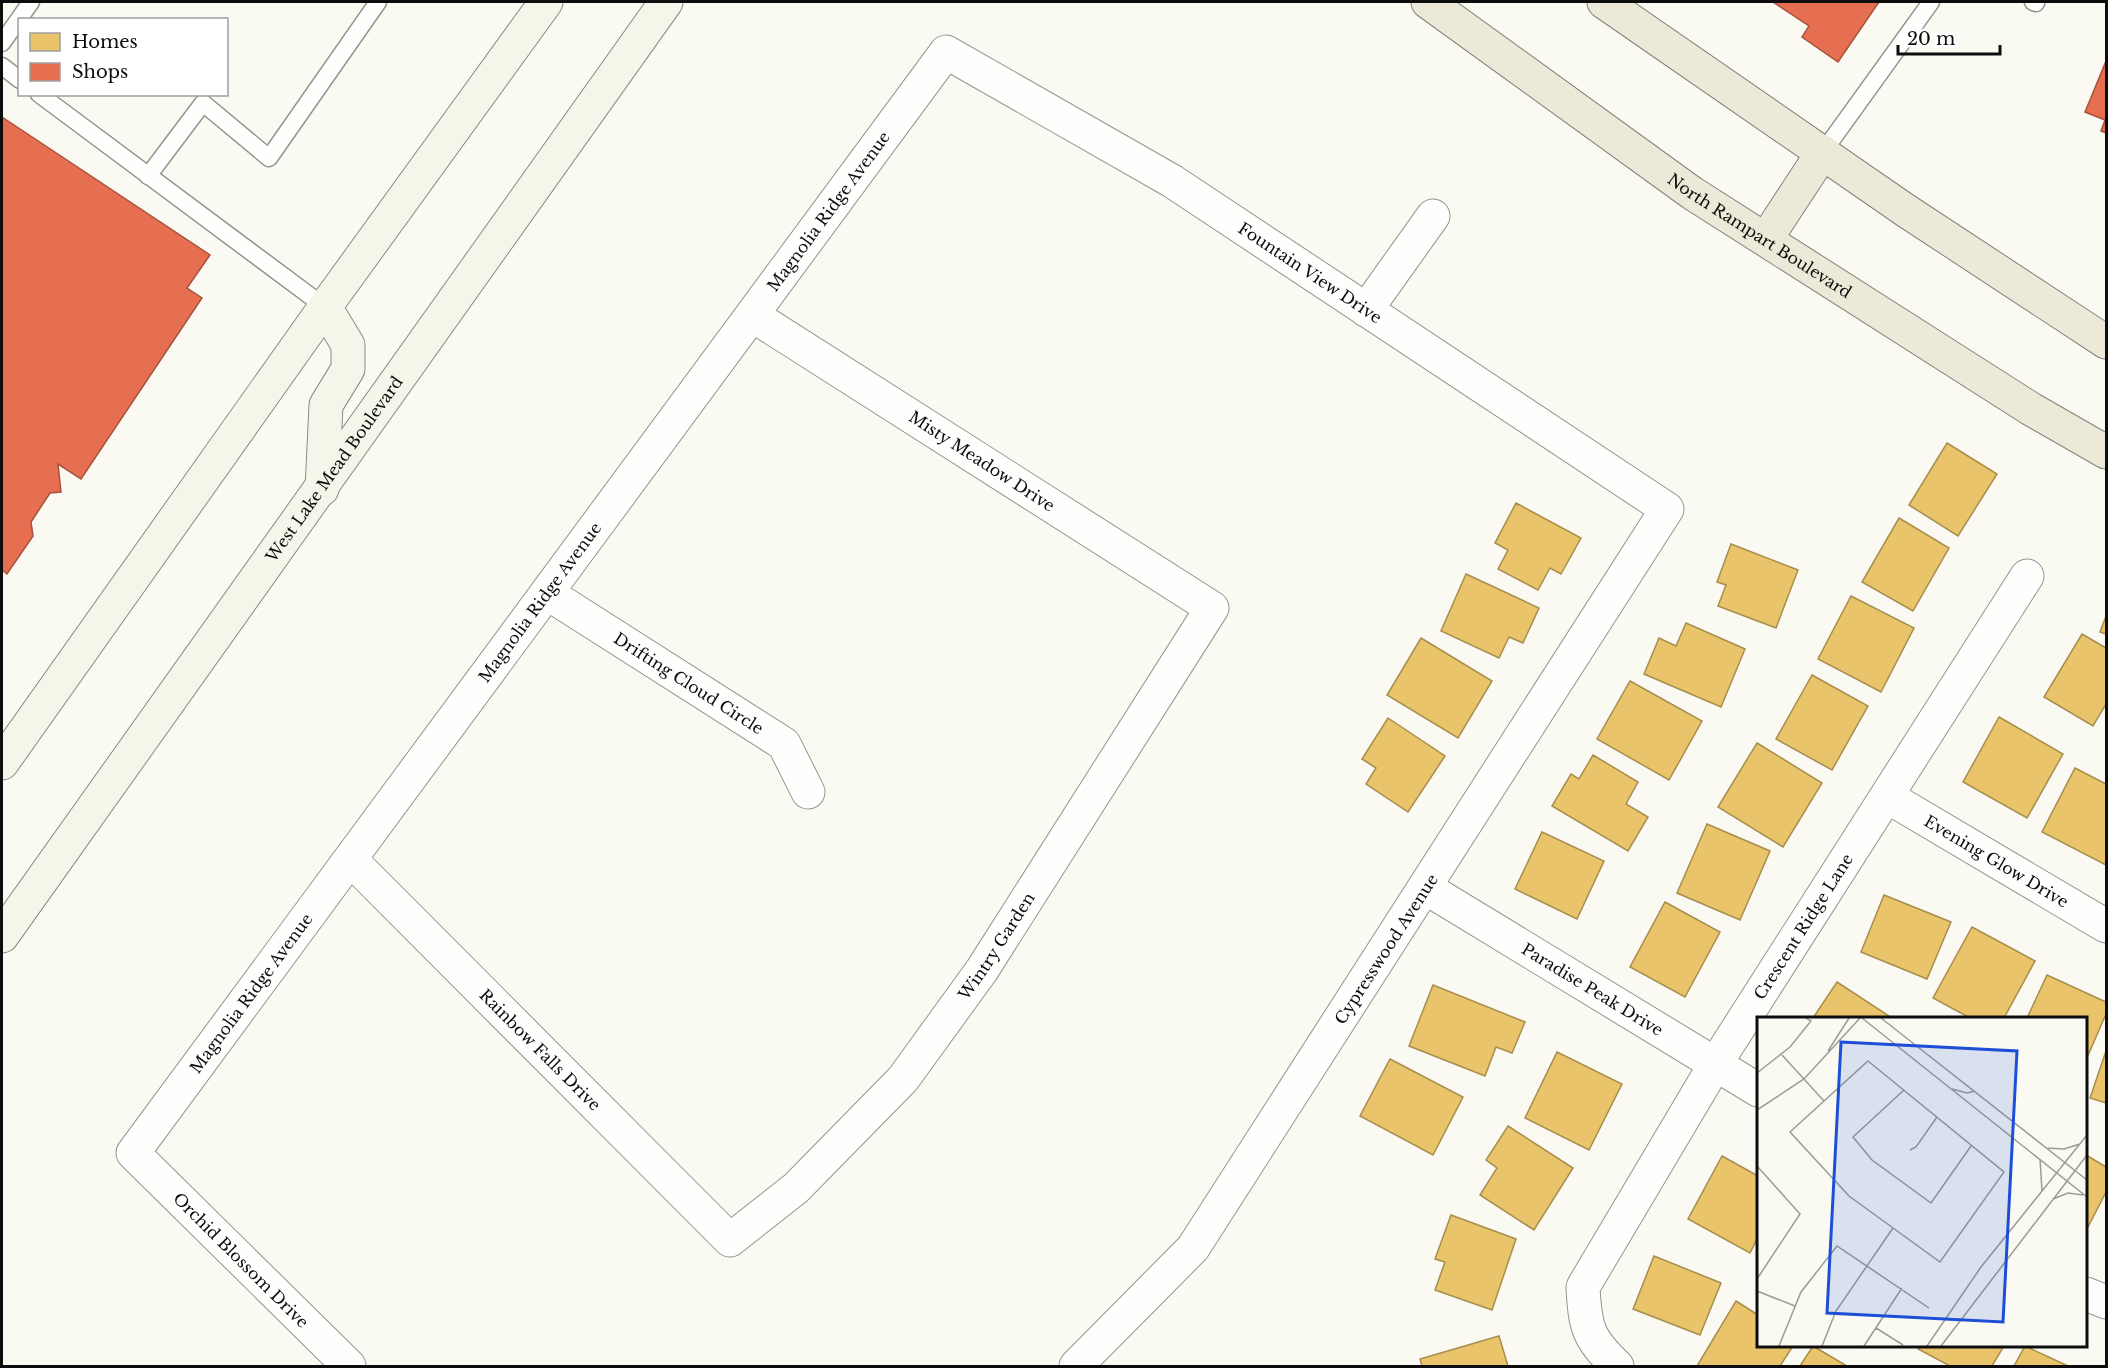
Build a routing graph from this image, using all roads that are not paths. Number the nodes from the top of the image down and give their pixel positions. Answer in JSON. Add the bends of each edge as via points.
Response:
{"nodes":[{"id":1,"x":30,"y":2,"type":"edge"},
{"id":2,"x":378,"y":2,"type":"edge"},
{"id":3,"x":546,"y":2,"type":"edge"},
{"id":4,"x":666,"y":2,"type":"edge"},
{"id":5,"x":1428,"y":2,"type":"edge"},
{"id":6,"x":1604,"y":2,"type":"edge"},
{"id":7,"x":1932,"y":2,"type":"edge"},
{"id":8,"x":19,"y":18,"type":"edge"},
{"id":9,"x":18,"y":20,"type":"edge"},
{"id":10,"x":2,"y":43,"type":"edge"},
{"id":11,"x":946,"y":52,"type":"joint"},
{"id":12,"x":2,"y":66,"type":"edge"},
{"id":13,"x":18,"y":78,"type":"edge"},
{"id":14,"x":42,"y":96,"type":"edge"},
{"id":15,"x":1822,"y":152,"type":"junction"},
{"id":16,"x":148,"y":176,"type":"junction"},
{"id":17,"x":1433,"y":216,"type":"dead end"},
{"id":18,"x":1766,"y":239,"type":"junction"},
{"id":19,"x":324,"y":307,"type":"junction"},
{"id":20,"x":1366,"y":310,"type":"junction"},
{"id":21,"x":752,"y":315,"type":"junction"},
{"id":22,"x":2106,"y":342,"type":"edge"},
{"id":23,"x":2106,"y":452,"type":"edge"},
{"id":24,"x":321,"y":489,"type":"junction"},
{"id":25,"x":1667,"y":509,"type":"joint"},
{"id":26,"x":2027,"y":576,"type":"dead end"},
{"id":27,"x":547,"y":593,"type":"junction"},
{"id":28,"x":1212,"y":608,"type":"joint"},
{"id":29,"x":4,"y":752,"type":"edge"},
{"id":30,"x":808,"y":792,"type":"dead end"},
{"id":31,"x":1888,"y":797,"type":"junction"},
{"id":32,"x":351,"y":860,"type":"junction"},
{"id":33,"x":1426,"y":888,"type":"junction"},
{"id":34,"x":2106,"y":926,"type":"edge"},
{"id":35,"x":2,"y":936,"type":"edge"},
{"id":36,"x":1716,"y":1063,"type":"junction"},
{"id":37,"x":1757,"y":1089,"type":"edge"},
{"id":38,"x":134,"y":1153,"type":"joint"},
{"id":39,"x":730,"y":1240,"type":"joint"},
{"id":40,"x":2087,"y":1295,"type":"edge"},
{"id":41,"x":2106,"y":1302,"type":"edge"},
{"id":42,"x":349,"y":1366,"type":"edge"},
{"id":43,"x":1076,"y":1366,"type":"edge"},
{"id":44,"x":1617,"y":1366,"type":"edge"}],
"edges":[{"from":1,"to":8,"type":"lane"},
{"from":2,"to":16,"type":"lane","via":[[269,158],[203,103]]},
{"from":3,"to":19,"type":"main road"},
{"from":4,"to":24,"type":"main road","name":"West Lake Mead Boulevard"},
{"from":5,"to":18,"type":"main road","name":"North Rampart Boulevard","via":[[1692,193]]},
{"from":6,"to":15,"type":"main road"},
{"from":7,"to":15,"type":"lane"},
{"from":9,"to":10,"type":"lane"},
{"from":11,"to":20,"type":"street","name":"Fountain View Drive","via":[[1172,181]]},
{"from":11,"to":21,"type":"street","name":"Magnolia Ridge Avenue"},
{"from":12,"to":13,"type":"lane"},
{"from":14,"to":16,"type":"lane"},
{"from":15,"to":18,"type":"main road"},
{"from":15,"to":22,"type":"main road"},
{"from":16,"to":19,"type":"lane"},
{"from":17,"to":20,"type":"street"},
{"from":18,"to":23,"type":"main road","name":"North Rampart Boulevard","via":[[2031,409]]},
{"from":19,"to":24,"type":"main road","via":[[348,345],[348,369],[326,405]]},
{"from":19,"to":29,"type":"main road"},
{"from":20,"to":25,"type":"street","name":"Fountain View Drive"},
{"from":21,"to":27,"type":"street","name":"Magnolia Ridge Avenue"},
{"from":21,"to":28,"type":"street","name":"Misty Meadow Drive"},
{"from":24,"to":35,"type":"main road","name":"West Lake Mead Boulevard"},
{"from":25,"to":33,"type":"street","name":"Cypresswood Avenue"},
{"from":26,"to":31,"type":"street","name":"Crescent Ridge Lane"},
{"from":27,"to":30,"type":"street","name":"Drifting Cloud Circle","via":[[784,744]]},
{"from":27,"to":32,"type":"street","name":"Magnolia Ridge Avenue"},
{"from":28,"to":39,"type":"street","name":"Wintry Garden","via":[[982,970],[903,1079],[796,1188]]},
{"from":31,"to":34,"type":"street","name":"Evening Glow Drive"},
{"from":31,"to":36,"type":"street","name":"Crescent Ridge Lane"},
{"from":32,"to":38,"type":"street","name":"Magnolia Ridge Avenue"},
{"from":32,"to":39,"type":"street","name":"Rainbow Falls Drive"},
{"from":33,"to":36,"type":"street","name":"Paradise Peak Drive"},
{"from":33,"to":43,"type":"street","name":"Cypresswood Avenue","via":[[1193,1248]]},
{"from":36,"to":37,"type":"street","name":"Paradise Peak Drive"},
{"from":36,"to":44,"type":"street","name":"Crescent Ridge Lane","via":[[1583,1287],[1584,1318],[1596,1346]]},
{"from":38,"to":42,"type":"street","name":"Orchid Blossom Drive"},
{"from":40,"to":41,"type":"street"}]}
